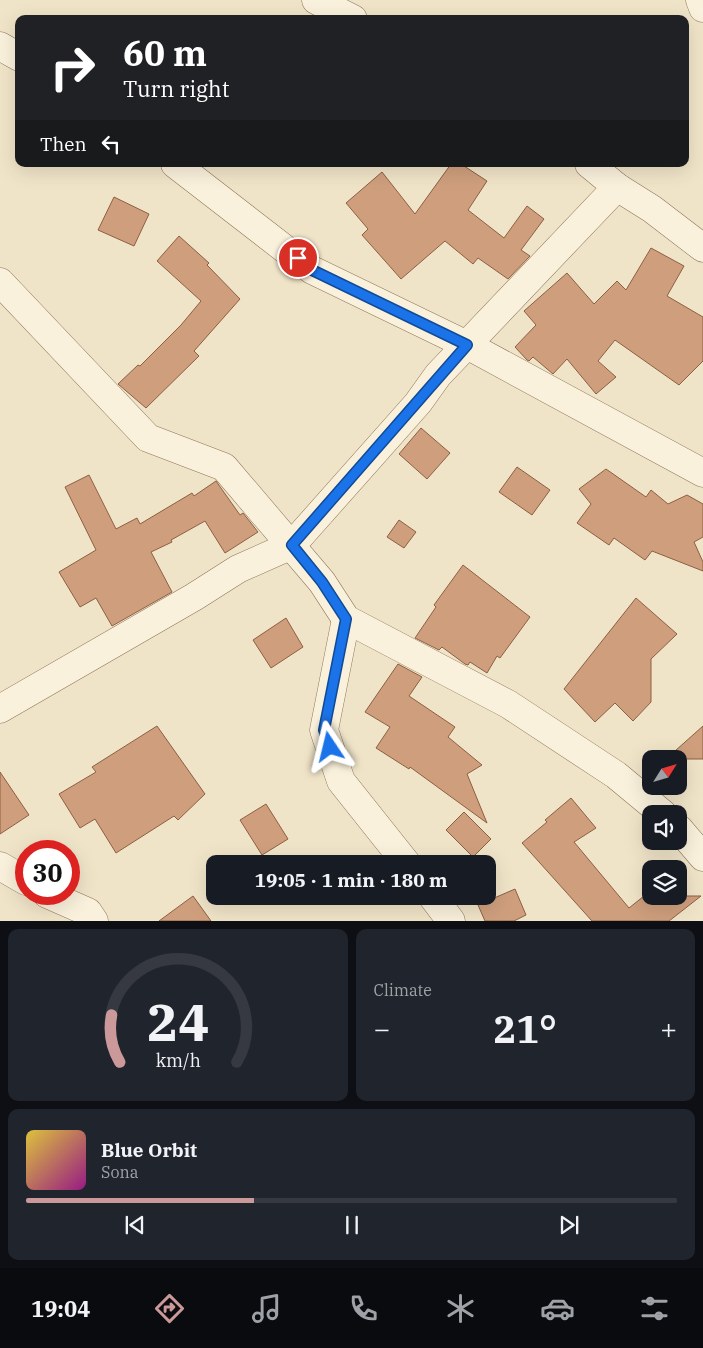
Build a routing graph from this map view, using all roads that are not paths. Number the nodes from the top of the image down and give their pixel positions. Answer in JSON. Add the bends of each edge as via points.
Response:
{"nodes":[{"id":1,"x":316,"y":0,"type":"edge"},
{"id":2,"x":700,"y":0,"type":"edge"},
{"id":3,"x":703,"y":8,"type":"edge"},
{"id":4,"x":345,"y":15,"type":"edge"},
{"id":5,"x":0,"y":46,"type":"edge"},
{"id":6,"x":15,"y":55,"type":"edge"},
{"id":7,"x":180,"y":167,"type":"edge"},
{"id":8,"x":592,"y":167,"type":"edge"},
{"id":9,"x":617,"y":188,"type":"junction"},
{"id":10,"x":703,"y":248,"type":"edge"},
{"id":11,"x":0,"y":282,"type":"edge"},
{"id":12,"x":467,"y":345,"type":"junction"},
{"id":13,"x":703,"y":473,"type":"edge"},
{"id":14,"x":292,"y":545,"type":"junction"},
{"id":15,"x":346,"y":619,"type":"junction"},
{"id":16,"x":0,"y":709,"type":"edge"},
{"id":17,"x":652,"y":805,"type":"edge"},
{"id":18,"x":687,"y":838,"type":"edge"},
{"id":19,"x":400,"y":855,"type":"edge"},
{"id":20,"x":703,"y":857,"type":"edge"},
{"id":21,"x":0,"y":866,"type":"edge"},
{"id":22,"x":15,"y":875,"type":"edge"},
{"id":23,"x":72,"y":905,"type":"edge"},
{"id":24,"x":439,"y":905,"type":"edge"},
{"id":25,"x":94,"y":920,"type":"edge"},
{"id":26,"x":451,"y":920,"type":"edge"}],
"edges":[{"from":1,"to":4,"type":"street"},
{"from":2,"to":3,"type":"street"},
{"from":5,"to":6,"type":"street"},
{"from":7,"to":12,"type":"street","via":[[312,270]]},
{"from":8,"to":9,"type":"street"},
{"from":9,"to":10,"type":"street","via":[[652,209]]},
{"from":9,"to":12,"type":"street"},
{"from":11,"to":14,"type":"street","via":[[148,438],[224,467]]},
{"from":12,"to":13,"type":"street"},
{"from":12,"to":14,"type":"street"},
{"from":14,"to":15,"type":"street"},
{"from":14,"to":16,"type":"street","via":[[238,569]]},
{"from":15,"to":17,"type":"street","via":[[508,704],[616,775]]},
{"from":15,"to":19,"type":"street","via":[[324,730],[341,781]]},
{"from":18,"to":20,"type":"street"},
{"from":21,"to":22,"type":"street"},
{"from":23,"to":25,"type":"street","via":[[88,912]]},
{"from":24,"to":26,"type":"street"}]}
